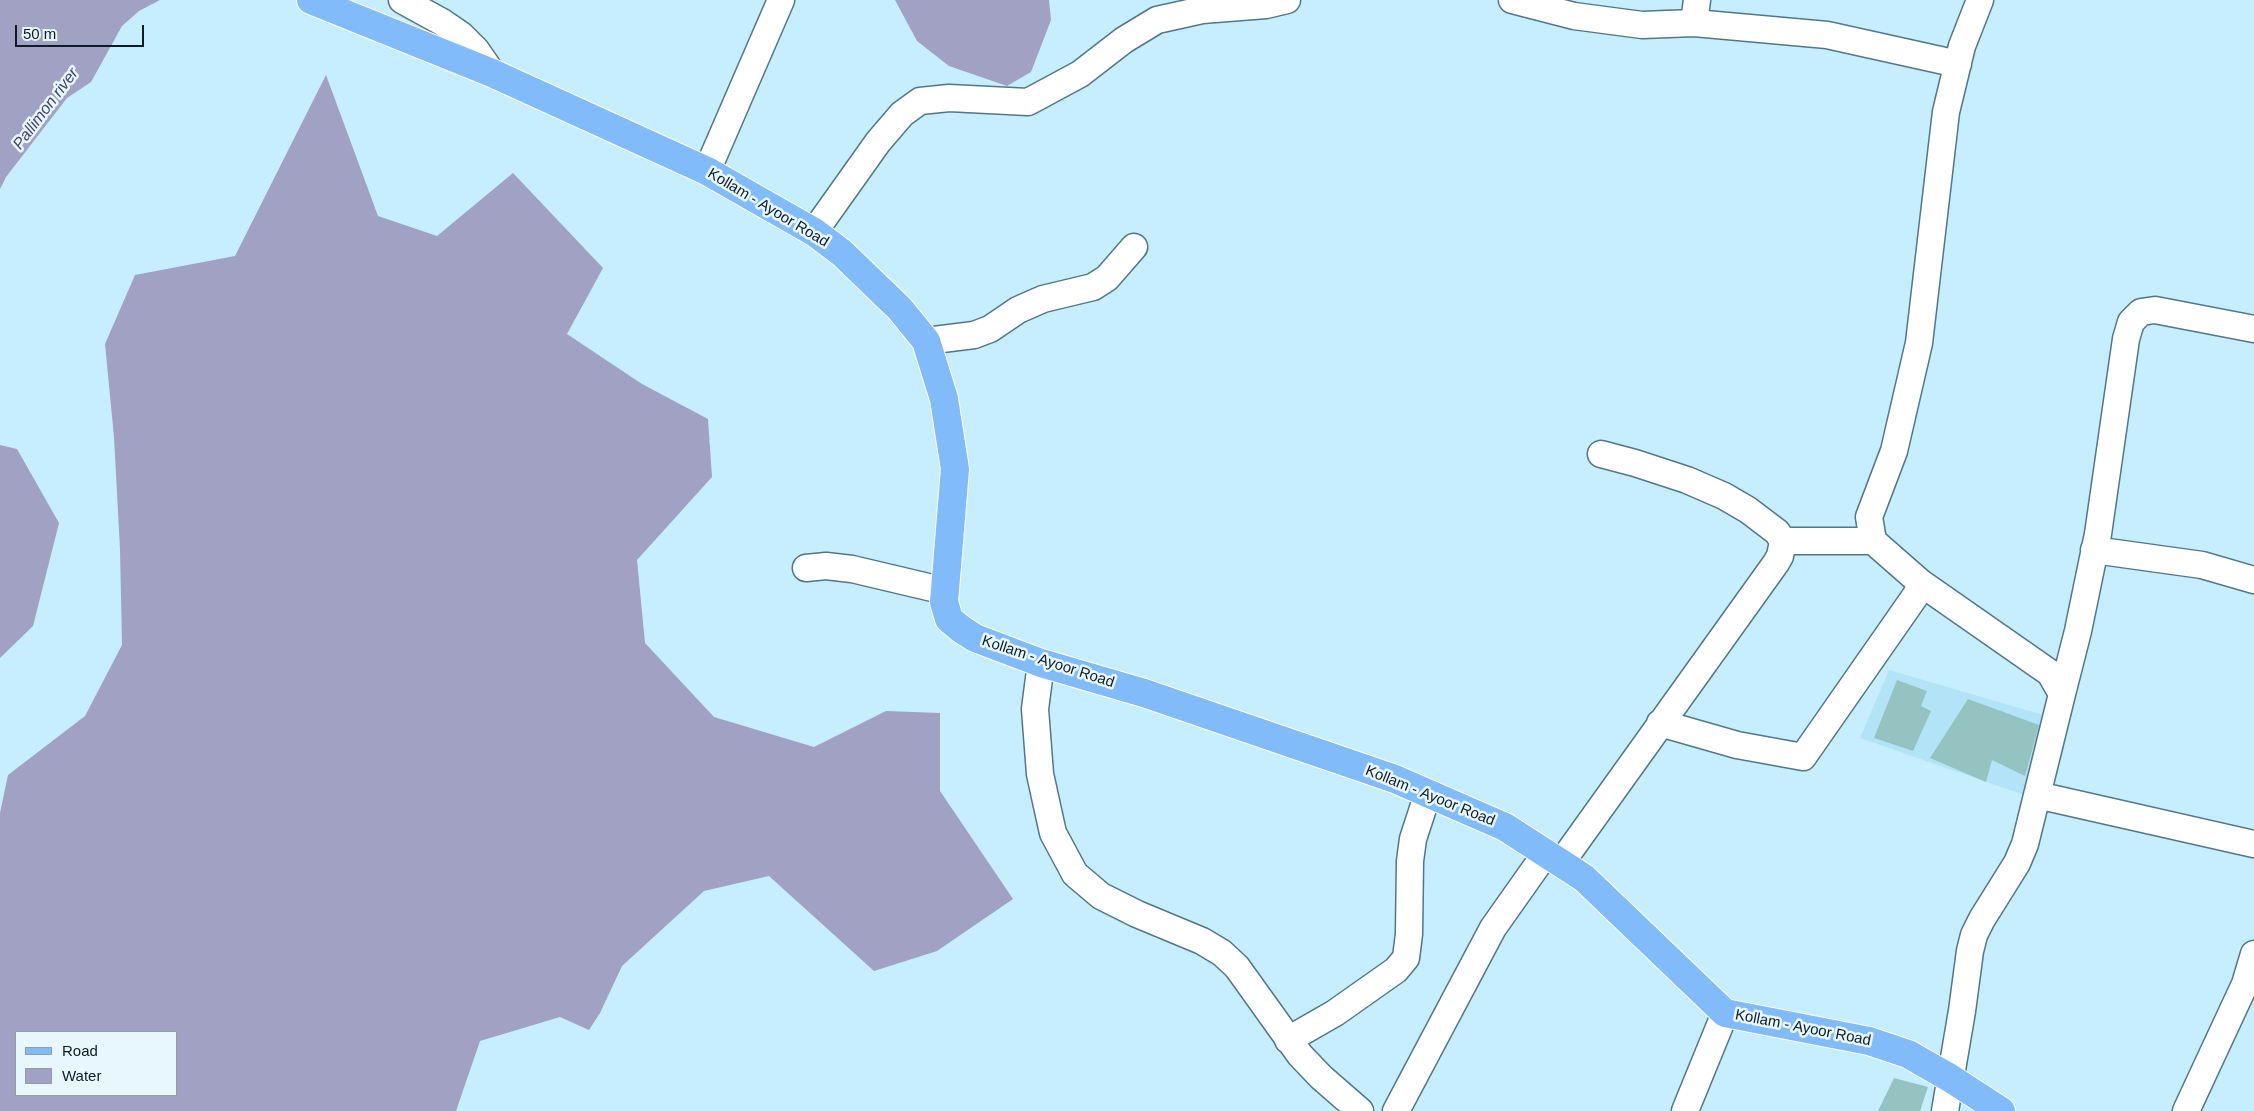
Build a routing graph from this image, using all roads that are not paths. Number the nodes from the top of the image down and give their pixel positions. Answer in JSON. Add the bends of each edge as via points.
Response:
{"nodes":[{"id":1,"x":311,"y":0,"type":"edge"},
{"id":2,"x":402,"y":0,"type":"edge"},
{"id":3,"x":781,"y":0,"type":"edge"},
{"id":4,"x":1287,"y":0,"type":"edge"},
{"id":5,"x":1512,"y":0,"type":"edge"},
{"id":6,"x":1980,"y":0,"type":"edge"},
{"id":7,"x":1696,"y":12,"type":"edge"},
{"id":8,"x":1958,"y":64,"type":"junction"},
{"id":9,"x":492,"y":73,"type":"junction"},
{"id":10,"x":706,"y":171,"type":"junction"},
{"id":11,"x":814,"y":232,"type":"junction"},
{"id":12,"x":1134,"y":247,"type":"dead end"},
{"id":13,"x":2254,"y":329,"type":"edge"},
{"id":14,"x":926,"y":341,"type":"junction"},
{"id":15,"x":1601,"y":454,"type":"dead end"},
{"id":16,"x":1782,"y":541,"type":"junction"},
{"id":17,"x":1873,"y":541,"type":"junction"},
{"id":18,"x":2094,"y":550,"type":"junction"},
{"id":19,"x":806,"y":568,"type":"dead end"},
{"id":20,"x":2254,"y":580,"type":"edge"},
{"id":21,"x":1921,"y":583,"type":"junction"},
{"id":22,"x":945,"y":592,"type":"junction"},
{"id":23,"x":1041,"y":663,"type":"junction"},
{"id":24,"x":2062,"y":694,"type":"junction"},
{"id":25,"x":1660,"y":723,"type":"junction"},
{"id":26,"x":1428,"y":793,"type":"junction"},
{"id":27,"x":2038,"y":795,"type":"junction"},
{"id":28,"x":2254,"y":844,"type":"edge"},
{"id":29,"x":1553,"y":858,"type":"junction"},
{"id":30,"x":2254,"y":954,"type":"edge"},
{"id":31,"x":1724,"y":1013,"type":"junction"},
{"id":32,"x":1288,"y":1040,"type":"junction"},
{"id":33,"x":1950,"y":1078,"type":"junction"},
{"id":34,"x":1360,"y":1111,"type":"edge"},
{"id":35,"x":1396,"y":1111,"type":"edge"},
{"id":36,"x":1685,"y":1111,"type":"edge"},
{"id":37,"x":1945,"y":1111,"type":"edge"},
{"id":38,"x":2001,"y":1111,"type":"edge"},
{"id":39,"x":2186,"y":1111,"type":"edge"}],
"edges":[{"from":1,"to":9,"type":"main road","name":"Kollam - Ayoor Road"},
{"from":2,"to":9,"type":"street","via":[[461,35]]},
{"from":3,"to":10,"type":"street"},
{"from":4,"to":11,"type":"street","via":[[1266,6],[1202,10],[1157,20],[1124,40],[1080,74],[1028,102],[949,98],[920,101],[902,114],[878,142]]},
{"from":5,"to":7,"type":"street","via":[[1574,16],[1642,25]]},
{"from":6,"to":8,"type":"street"},
{"from":7,"to":8,"type":"street","via":[[1827,35]]},
{"from":8,"to":17,"type":"street","via":[[1946,112],[1919,343],[1894,451],[1869,517]]},
{"from":9,"to":10,"type":"main road","name":"Kollam - Ayoor Road"},
{"from":10,"to":11,"type":"main road","name":"Kollam - Ayoor Road"},
{"from":11,"to":14,"type":"main road","name":"Kollam - Ayoor Road","via":[[842,253]]},
{"from":12,"to":14,"type":"street","via":[[1107,278],[1093,287],[1018,310],[990,330]]},
{"from":13,"to":18,"type":"street","via":[[2155,310],[2141,312],[2131,322]]},
{"from":14,"to":22,"type":"main road","name":"Kollam - Ayoor Road","via":[[944,399],[955,469]]},
{"from":15,"to":16,"type":"street","via":[[1635,462],[1724,496],[1777,532]]},
{"from":16,"to":17,"type":"street"},
{"from":16,"to":25,"type":"street","via":[[1776,563]]},
{"from":17,"to":21,"type":"street"},
{"from":18,"to":20,"type":"street","via":[[2202,565]]},
{"from":18,"to":24,"type":"street"},
{"from":19,"to":22,"type":"street","via":[[852,569]]},
{"from":21,"to":24,"type":"street","via":[[2050,673]]},
{"from":21,"to":25,"type":"street","via":[[1916,595],[1803,757],[1737,745]]},
{"from":22,"to":23,"type":"main road","name":"Kollam - Ayoor Road","via":[[944,602],[950,619],[961,629],[975,638]]},
{"from":23,"to":26,"type":"main road","name":"Kollam - Ayoor Road","via":[[1153,696]]},
{"from":23,"to":32,"type":"street","via":[[1036,709],[1040,774],[1053,833],[1075,874],[1101,896],[1202,941],[1222,954],[1237,967]]},
{"from":24,"to":27,"type":"street"},
{"from":25,"to":29,"type":"street"},
{"from":26,"to":29,"type":"main road","name":"Kollam - Ayoor Road","via":[[1505,827]]},
{"from":26,"to":32,"type":"street","via":[[1413,839],[1406,958],[1396,970],[1335,1013]]},
{"from":27,"to":28,"type":"street"},
{"from":27,"to":33,"type":"street","via":[[2017,863],[1974,935]]},
{"from":29,"to":31,"type":"main road","name":"Kollam - Ayoor Road","via":[[1584,878],[1605,897]]},
{"from":29,"to":35,"type":"street","via":[[1493,928]]},
{"from":30,"to":39,"type":"street","via":[[2245,984]]},
{"from":31,"to":33,"type":"main road","name":"Kollam - Ayoor Road","via":[[1869,1041],[1908,1054]]},
{"from":31,"to":36,"type":"street"},
{"from":32,"to":34,"type":"street","via":[[1321,1078]]},
{"from":33,"to":37,"type":"street"},
{"from":33,"to":38,"type":"main road","name":"Kollam - Ayoor Road"}]}
